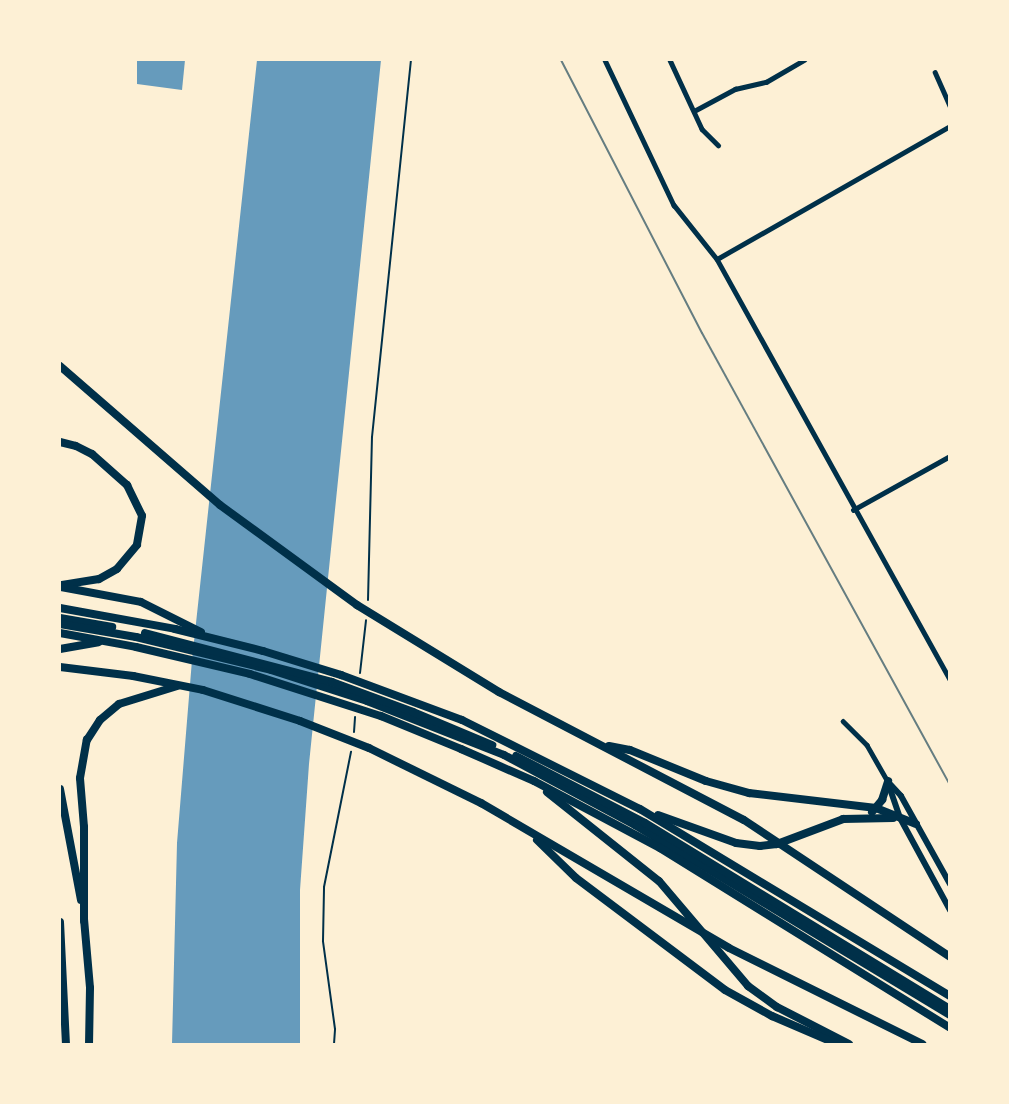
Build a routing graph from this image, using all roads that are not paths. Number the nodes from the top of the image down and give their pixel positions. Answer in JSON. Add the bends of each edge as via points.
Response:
{"nodes":[{"id":1,"x":606,"y":60,"type":"edge"},
{"id":2,"x":670,"y":60,"type":"edge"},
{"id":3,"x":804,"y":60,"type":"edge"},
{"id":4,"x":935,"y":72,"type":"dead end"},
{"id":5,"x":950,"y":106,"type":"edge"},
{"id":6,"x":694,"y":111,"type":"junction"},
{"id":7,"x":950,"y":126,"type":"edge"},
{"id":8,"x":718,"y":145,"type":"dead end"},
{"id":9,"x":716,"y":259,"type":"junction"},
{"id":10,"x":60,"y":366,"type":"edge"},
{"id":11,"x":60,"y":442,"type":"edge"},
{"id":12,"x":950,"y":456,"type":"edge"},
{"id":13,"x":853,"y":510,"type":"junction"},
{"id":14,"x":60,"y":586,"type":"edge"},
{"id":15,"x":60,"y":608,"type":"edge"},
{"id":16,"x":60,"y":618,"type":"edge"},
{"id":17,"x":60,"y":624,"type":"edge"},
{"id":18,"x":60,"y":634,"type":"edge"},
{"id":19,"x":137,"y":634,"type":"junction"},
{"id":20,"x":213,"y":638,"type":"junction"},
{"id":21,"x":104,"y":641,"type":"junction"},
{"id":22,"x":61,"y":650,"type":"edge"},
{"id":23,"x":62,"y":668,"type":"edge"},
{"id":24,"x":950,"y":680,"type":"edge"},
{"id":25,"x":179,"y":685,"type":"junction"},
{"id":26,"x":414,"y":707,"type":"junction"},
{"id":27,"x":843,"y":721,"type":"dead end"},
{"id":28,"x":599,"y":744,"type":"junction"},
{"id":29,"x":534,"y":781,"type":"junction"},
{"id":30,"x":888,"y":781,"type":"junction"},
{"id":31,"x":60,"y":789,"type":"edge"},
{"id":32,"x":876,"y":808,"type":"junction"},
{"id":33,"x":640,"y":809,"type":"junction"},
{"id":34,"x":868,"y":816,"type":"junction"},
{"id":35,"x":900,"y":818,"type":"junction"},
{"id":36,"x":916,"y":824,"type":"junction"},
{"id":37,"x":527,"y":830,"type":"junction"},
{"id":38,"x":950,"y":884,"type":"edge"},
{"id":39,"x":950,"y":910,"type":"edge"},
{"id":40,"x":85,"y":921,"type":"junction"},
{"id":41,"x":60,"y":922,"type":"edge"},
{"id":42,"x":950,"y":957,"type":"edge"},
{"id":43,"x":950,"y":996,"type":"edge"},
{"id":44,"x":950,"y":1009,"type":"edge"},
{"id":45,"x":950,"y":1016,"type":"edge"},
{"id":46,"x":950,"y":1028,"type":"edge"},
{"id":47,"x":66,"y":1045,"type":"edge"},
{"id":48,"x":89,"y":1045,"type":"edge"},
{"id":49,"x":837,"y":1045,"type":"edge"},
{"id":50,"x":849,"y":1045,"type":"edge"},
{"id":51,"x":922,"y":1045,"type":"edge"}],
"edges":[{"from":1,"to":9,"type":"street","via":[[674,205]]},
{"from":2,"to":6,"type":"street"},
{"from":3,"to":6,"type":"street","via":[[766,82],[735,89]]},
{"from":4,"to":5,"type":"street"},
{"from":6,"to":8,"type":"street","via":[[702,129]]},
{"from":7,"to":9,"type":"street"},
{"from":9,"to":13,"type":"street"},
{"from":10,"to":28,"type":"highway","via":[[220,505],[291,558],[433,653]]},
{"from":11,"to":14,"type":"highway","via":[[92,454],[127,485],[142,516],[137,545],[117,569],[99,579]]},
{"from":12,"to":13,"type":"street"},
{"from":13,"to":24,"type":"street"},
{"from":14,"to":20,"type":"highway","via":[[141,601]]},
{"from":15,"to":20,"type":"highway"},
{"from":16,"to":19,"type":"highway"},
{"from":17,"to":19,"type":"highway"},
{"from":18,"to":21,"type":"highway"},
{"from":19,"to":26,"type":"highway","via":[[269,664]]},
{"from":19,"to":45,"type":"highway","via":[[271,670],[419,720],[504,755],[635,825]]},
{"from":20,"to":26,"type":"highway","via":[[341,675]]},
{"from":21,"to":22,"type":"highway"},
{"from":21,"to":29,"type":"highway","via":[[299,688],[417,730]]},
{"from":23,"to":25,"type":"highway"},
{"from":25,"to":37,"type":"highway","via":[[300,720],[418,771]]},
{"from":25,"to":40,"type":"highway","via":[[130,698],[100,720],[87,740],[80,764]]},
{"from":26,"to":33,"type":"highway","via":[[501,738]]},
{"from":26,"to":44,"type":"highway","via":[[585,789]]},
{"from":27,"to":30,"type":"street","via":[[867,745]]},
{"from":28,"to":32,"type":"highway","via":[[630,750],[749,793]]},
{"from":28,"to":42,"type":"highway","via":[[744,820]]},
{"from":29,"to":46,"type":"highway","via":[[660,848]]},
{"from":29,"to":50,"type":"highway","via":[[659,881],[748,986],[777,1007]]},
{"from":30,"to":32,"type":"highway"},
{"from":30,"to":35,"type":"main road"},
{"from":30,"to":36,"type":"main road"},
{"from":31,"to":40,"type":"highway"},
{"from":32,"to":34,"type":"highway"},
{"from":32,"to":35,"type":"highway"},
{"from":33,"to":34,"type":"highway","via":[[736,843],[760,846],[843,819]]},
{"from":33,"to":43,"type":"highway"},
{"from":34,"to":35,"type":"highway"},
{"from":35,"to":36,"type":"highway"},
{"from":35,"to":39,"type":"main road"},
{"from":36,"to":38,"type":"main road"},
{"from":37,"to":49,"type":"highway","via":[[576,878],[725,990]]},
{"from":37,"to":51,"type":"highway","via":[[756,961]]},
{"from":40,"to":48,"type":"highway"},
{"from":41,"to":47,"type":"highway"}]}
